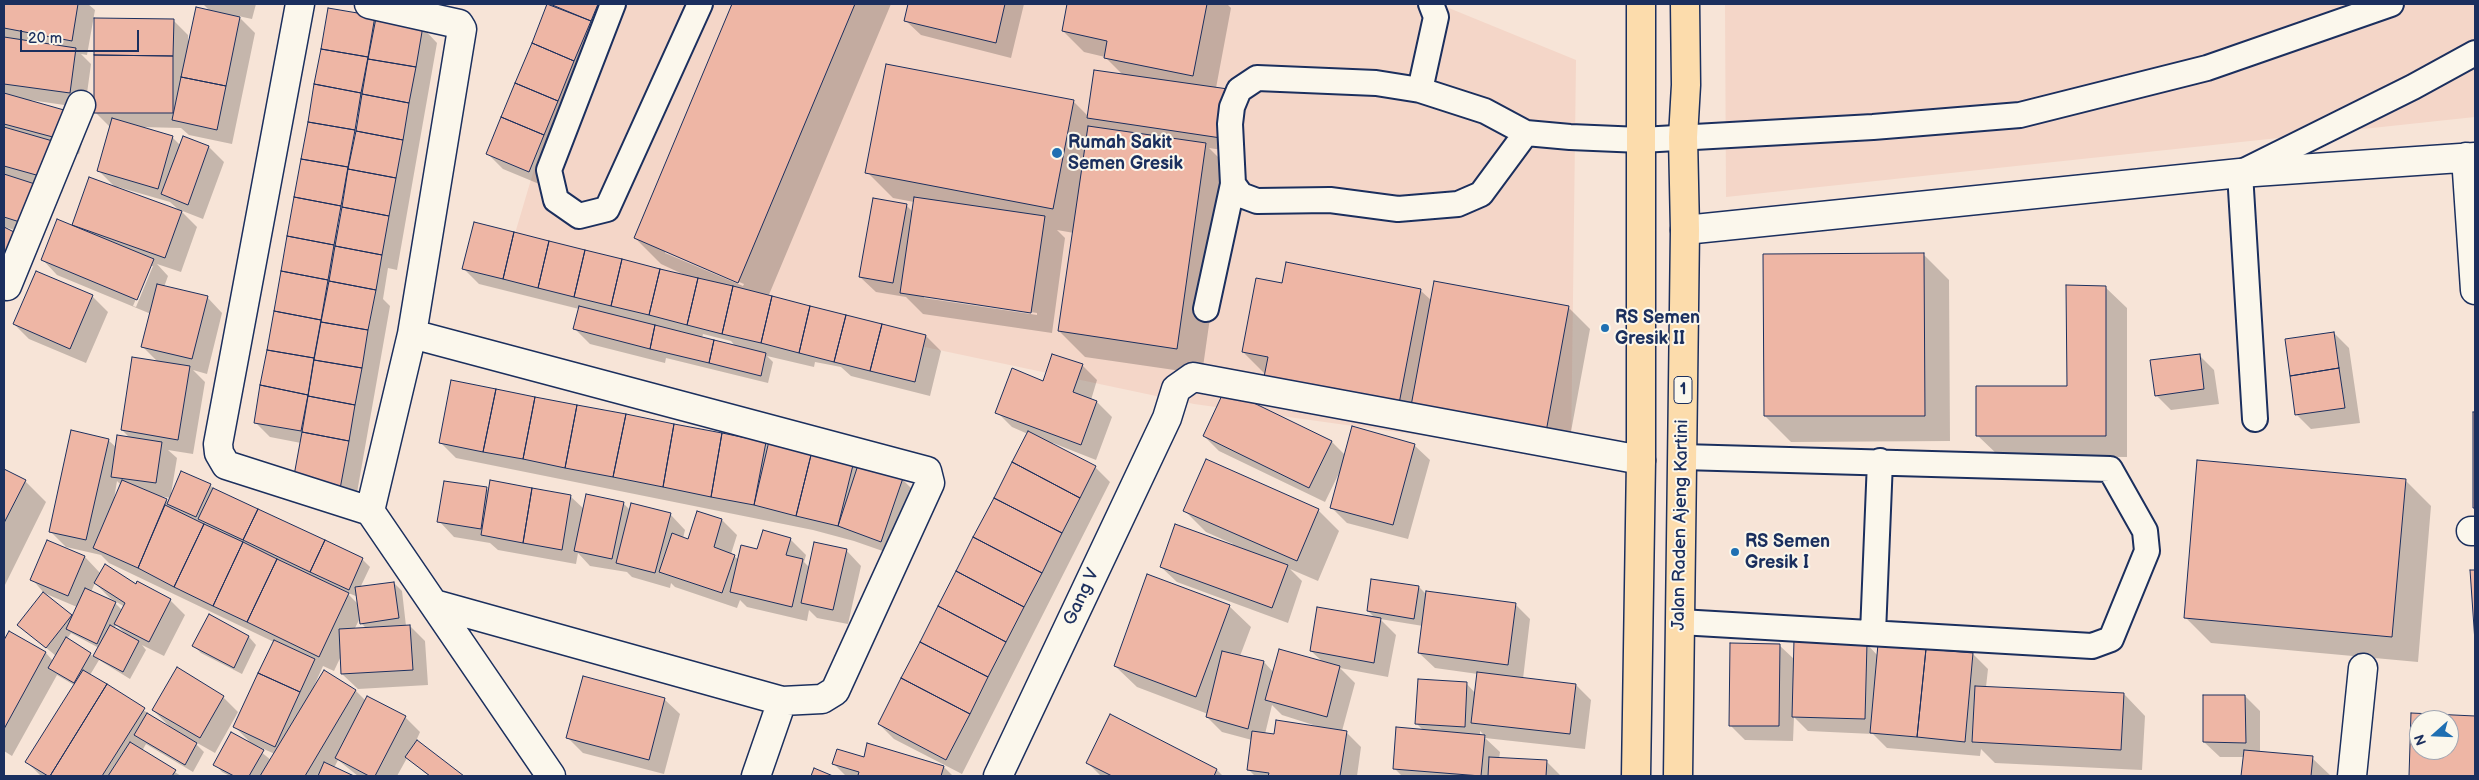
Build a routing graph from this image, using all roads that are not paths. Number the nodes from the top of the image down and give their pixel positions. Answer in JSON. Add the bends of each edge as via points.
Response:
{"nodes":[{"id":1,"x":300,"y":4,"type":"edge"},
{"id":2,"x":370,"y":4,"type":"edge"},
{"id":3,"x":613,"y":4,"type":"edge"},
{"id":4,"x":700,"y":4,"type":"edge"},
{"id":5,"x":1431,"y":4,"type":"edge"},
{"id":6,"x":1641,"y":4,"type":"edge"},
{"id":7,"x":1685,"y":4,"type":"edge"},
{"id":8,"x":2391,"y":4,"type":"edge"},
{"id":9,"x":2475,"y":53,"type":"edge"},
{"id":10,"x":1420,"y":90,"type":"junction"},
{"id":11,"x":81,"y":105,"type":"dead end"},
{"id":12,"x":1526,"y":133,"type":"junction"},
{"id":13,"x":1683,"y":137,"type":"junction"},
{"id":14,"x":1641,"y":140,"type":"junction"},
{"id":15,"x":2470,"y":157,"type":"edge"},
{"id":16,"x":2240,"y":173,"type":"junction"},
{"id":17,"x":1233,"y":184,"type":"junction"},
{"id":18,"x":1685,"y":230,"type":"junction"},
{"id":19,"x":4,"y":285,"type":"edge"},
{"id":20,"x":2475,"y":290,"type":"edge"},
{"id":21,"x":1206,"y":310,"type":"dead end"},
{"id":22,"x":412,"y":334,"type":"junction"},
{"id":23,"x":2256,"y":420,"type":"dead end"},
{"id":24,"x":1682,"y":457,"type":"junction"},
{"id":25,"x":1641,"y":460,"type":"junction"},
{"id":26,"x":1880,"y":462,"type":"junction"},
{"id":27,"x":370,"y":511,"type":"junction"},
{"id":28,"x":434,"y":604,"type":"junction"},
{"id":29,"x":1680,"y":622,"type":"junction"},
{"id":30,"x":1873,"y":633,"type":"junction"},
{"id":31,"x":2363,"y":668,"type":"dead end"},
{"id":32,"x":1637,"y":670,"type":"junction"},
{"id":33,"x":1679,"y":671,"type":"junction"},
{"id":34,"x":782,"y":701,"type":"junction"},
{"id":35,"x":551,"y":776,"type":"edge"},
{"id":36,"x":756,"y":776,"type":"edge"},
{"id":37,"x":998,"y":776,"type":"edge"},
{"id":38,"x":1636,"y":776,"type":"edge"},
{"id":39,"x":1678,"y":776,"type":"edge"},
{"id":40,"x":2352,"y":776,"type":"edge"}],
"edges":[{"from":1,"to":27,"type":"street","via":[[218,444],[219,453],[226,465]]},
{"from":2,"to":22,"type":"street","via":[[459,24],[462,29]]},
{"from":3,"to":4,"type":"lane","via":[[549,170],[556,200],[579,216],[607,208]]},
{"from":5,"to":10,"type":"lane","via":[[1436,17]]},
{"from":6,"to":14,"type":"highway"},
{"from":7,"to":13,"type":"highway","name":"Jalan Raden Ajeng Kartini","number":"1"},
{"from":8,"to":13,"type":"lane","via":[[2207,68],[2020,116]]},
{"from":9,"to":16,"type":"lane"},
{"from":10,"to":12,"type":"lane","via":[[1485,112]]},
{"from":10,"to":17,"type":"lane","via":[[1376,83],[1257,78],[1239,90],[1232,107]]},
{"from":11,"to":19,"type":"street","via":[[7,286]]},
{"from":12,"to":14,"type":"lane"},
{"from":12,"to":17,"type":"lane","via":[[1481,194],[1458,204],[1398,209],[1330,200],[1257,201],[1241,195]]},
{"from":13,"to":14,"type":"lane"},
{"from":13,"to":18,"type":"highway","name":"Jalan Raden Ajeng Kartini","number":"1"},
{"from":14,"to":25,"type":"highway"},
{"from":15,"to":16,"type":"street"},
{"from":15,"to":20,"type":"street"},
{"from":16,"to":18,"type":"street"},
{"from":16,"to":23,"type":"lane"},
{"from":17,"to":21,"type":"lane"},
{"from":18,"to":24,"type":"highway","name":"Jalan Raden Ajeng Kartini","number":"1"},
{"from":22,"to":27,"type":"street"},
{"from":22,"to":34,"type":"street","via":[[927,471],[930,483],[835,691],[822,699]]},
{"from":24,"to":26,"type":"lane"},
{"from":24,"to":29,"type":"highway","name":"Jalan Raden Ajeng Kartini","number":"1"},
{"from":25,"to":32,"type":"highway"},
{"from":25,"to":37,"type":"street","name":"Gang V","via":[[1193,377],[1176,389],[1167,418]]},
{"from":26,"to":30,"type":"lane"},
{"from":26,"to":30,"type":"lane","via":[[2110,469],[2145,530],[2147,550],[2111,639],[2092,646]]},
{"from":27,"to":28,"type":"street"},
{"from":28,"to":34,"type":"street"},
{"from":28,"to":35,"type":"street"},
{"from":29,"to":30,"type":"lane"},
{"from":29,"to":33,"type":"highway","name":"Jalan Raden Ajeng Kartini","number":"1"},
{"from":31,"to":40,"type":"street"},
{"from":32,"to":33,"type":"highway"},
{"from":32,"to":38,"type":"highway"},
{"from":33,"to":39,"type":"highway","name":"Jalan Raden Ajeng Kartini","number":"1"},
{"from":34,"to":36,"type":"street"}]}
